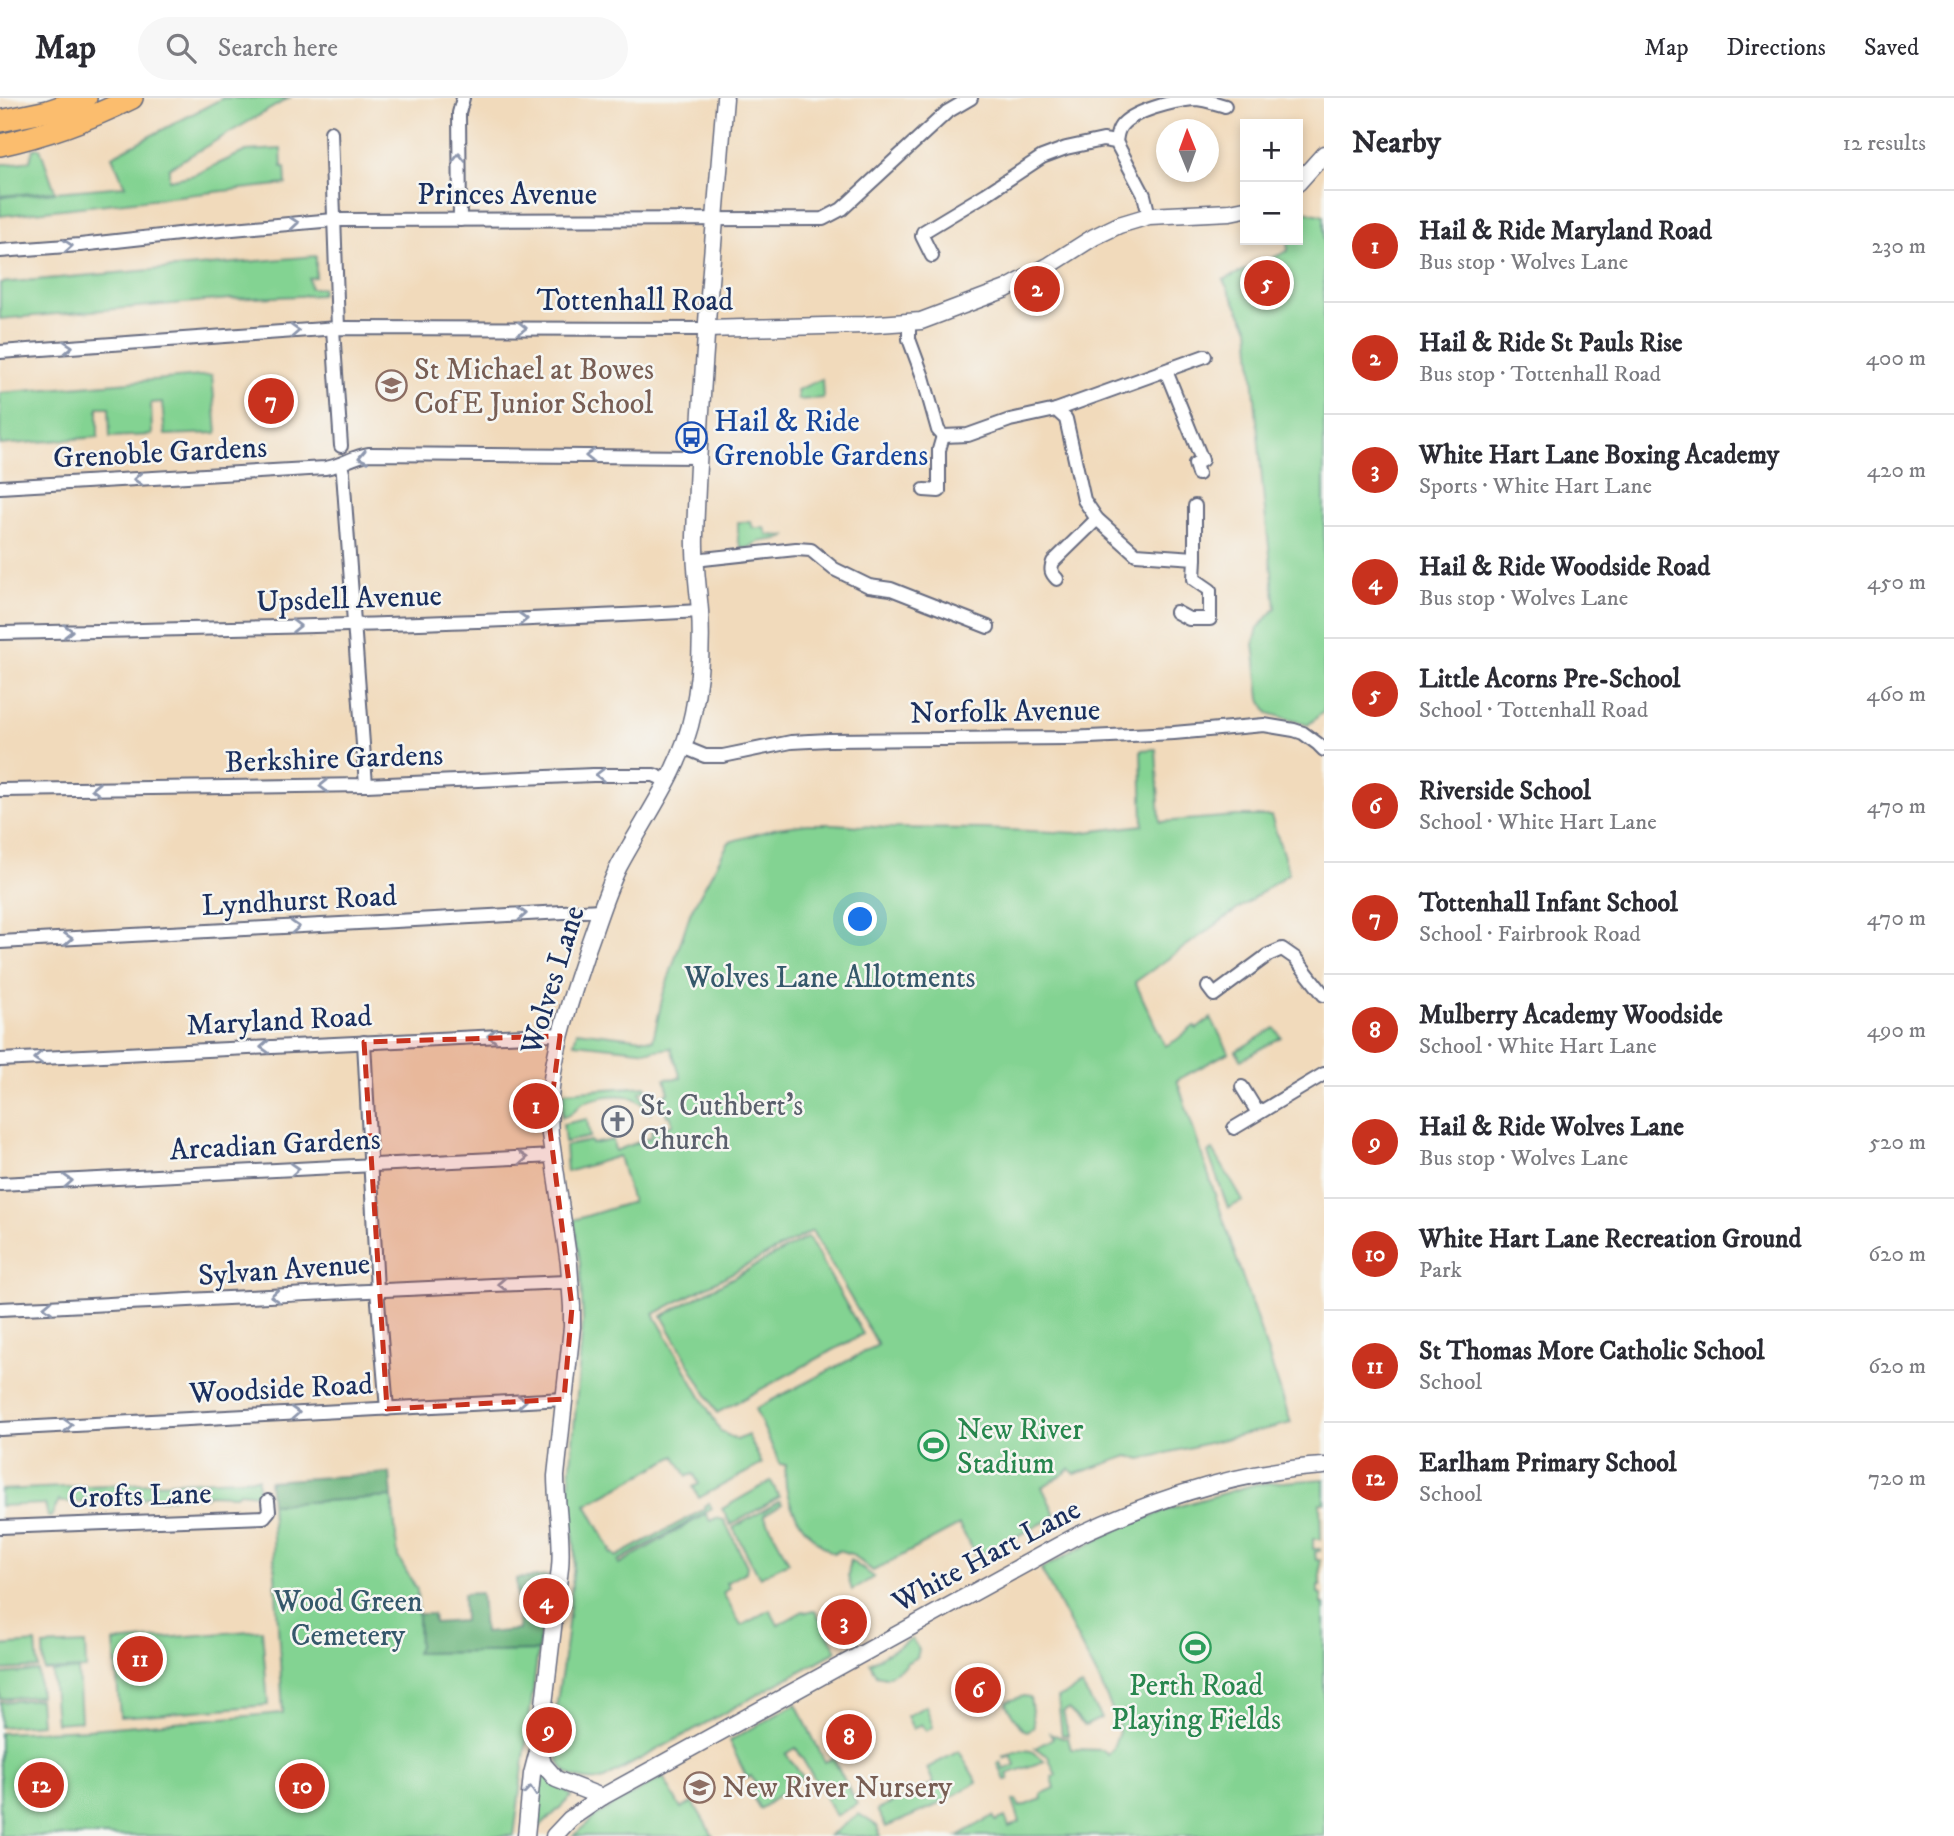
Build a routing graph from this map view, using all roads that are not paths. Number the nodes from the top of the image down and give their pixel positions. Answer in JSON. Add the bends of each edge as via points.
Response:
{"nodes":[{"id":1,"x":86,"y":98,"type":"edge"},
{"id":2,"x":132,"y":98,"type":"edge"},
{"id":3,"x":463,"y":98,"type":"edge"},
{"id":4,"x":725,"y":98,"type":"edge"},
{"id":5,"x":971,"y":98,"type":"edge"},
{"id":6,"x":1225,"y":106,"type":"dead end"},
{"id":7,"x":0,"y":121,"type":"edge"},
{"id":8,"x":48,"y":131,"type":"junction"},
{"id":9,"x":331,"y":132,"type":"dead end"},
{"id":10,"x":0,"y":135,"type":"edge"},
{"id":11,"x":1112,"y":138,"type":"junction"},
{"id":12,"x":0,"y":145,"type":"edge"},
{"id":13,"x":1324,"y":154,"type":"edge"},
{"id":14,"x":1299,"y":182,"type":"edge"},
{"id":15,"x":1240,"y":210,"type":"edge"},
{"id":16,"x":1149,"y":216,"type":"junction"},
{"id":17,"x":334,"y":220,"type":"junction"},
{"id":18,"x":460,"y":220,"type":"junction"},
{"id":19,"x":715,"y":220,"type":"junction"},
{"id":20,"x":0,"y":251,"type":"edge"},
{"id":21,"x":932,"y":256,"type":"dead end"},
{"id":22,"x":909,"y":323,"type":"junction"},
{"id":23,"x":336,"y":328,"type":"junction"},
{"id":24,"x":706,"y":329,"type":"junction"},
{"id":25,"x":0,"y":352,"type":"edge"},
{"id":26,"x":1205,"y":356,"type":"dead end"},
{"id":27,"x":1166,"y":371,"type":"junction"},
{"id":28,"x":1056,"y":410,"type":"junction"},
{"id":29,"x":943,"y":436,"type":"junction"},
{"id":30,"x":341,"y":446,"type":"dead end"},
{"id":31,"x":699,"y":457,"type":"junction"},
{"id":32,"x":341,"y":465,"type":"junction"},
{"id":33,"x":1198,"y":474,"type":"dead end"},
{"id":34,"x":0,"y":487,"type":"edge"},
{"id":35,"x":924,"y":491,"type":"dead end"},
{"id":36,"x":1195,"y":506,"type":"dead end"},
{"id":37,"x":1097,"y":519,"type":"junction"},
{"id":38,"x":1195,"y":558,"type":"junction"},
{"id":39,"x":694,"y":560,"type":"junction"},
{"id":40,"x":1057,"y":579,"type":"dead end"},
{"id":41,"x":700,"y":611,"type":"junction"},
{"id":42,"x":1176,"y":612,"type":"dead end"},
{"id":43,"x":354,"y":625,"type":"junction"},
{"id":44,"x":988,"y":627,"type":"dead end"},
{"id":45,"x":0,"y":633,"type":"edge"},
{"id":46,"x":683,"y":747,"type":"junction"},
{"id":47,"x":1324,"y":750,"type":"edge"},
{"id":48,"x":667,"y":782,"type":"junction"},
{"id":49,"x":366,"y":785,"type":"junction"},
{"id":50,"x":0,"y":790,"type":"edge"},
{"id":51,"x":601,"y":910,"type":"junction"},
{"id":52,"x":0,"y":943,"type":"edge"},
{"id":53,"x":1208,"y":986,"type":"dead end"},
{"id":54,"x":1324,"y":995,"type":"edge"},
{"id":55,"x":560,"y":1036,"type":"junction"},
{"id":56,"x":364,"y":1042,"type":"junction"},
{"id":57,"x":0,"y":1060,"type":"edge"},
{"id":58,"x":1324,"y":1074,"type":"edge"},
{"id":59,"x":1242,"y":1087,"type":"dead end"},
{"id":60,"x":1258,"y":1113,"type":"junction"},
{"id":61,"x":1234,"y":1128,"type":"dead end"},
{"id":62,"x":552,"y":1156,"type":"junction"},
{"id":63,"x":370,"y":1165,"type":"junction"},
{"id":64,"x":0,"y":1184,"type":"edge"},
{"id":65,"x":570,"y":1282,"type":"junction"},
{"id":66,"x":377,"y":1290,"type":"junction"},
{"id":67,"x":0,"y":1309,"type":"edge"},
{"id":68,"x":564,"y":1399,"type":"junction"},
{"id":69,"x":387,"y":1409,"type":"junction"},
{"id":70,"x":0,"y":1429,"type":"edge"},
{"id":71,"x":1324,"y":1466,"type":"edge"},
{"id":72,"x":268,"y":1501,"type":"dead end"},
{"id":73,"x":0,"y":1527,"type":"edge"},
{"id":74,"x":539,"y":1747,"type":"junction"},
{"id":75,"x":602,"y":1797,"type":"junction"},
{"id":76,"x":526,"y":1836,"type":"edge"},
{"id":77,"x":554,"y":1836,"type":"edge"}],
"edges":[{"from":1,"to":7,"type":"highway"},
{"from":2,"to":8,"type":"highway"},
{"from":18,"to":3,"type":"street","one_way":true,"via":[[459,113]]},
{"from":4,"to":19,"type":"street","name":"Wolves Lane"},
{"from":5,"to":19,"type":"street","name":"Princes Avenue","via":[[947,112],[828,218]]},
{"from":6,"to":11,"type":"street","via":[[1193,99],[1158,106],[1122,123]]},
{"from":8,"to":10,"type":"highway"},
{"from":8,"to":12,"type":"highway"},
{"from":9,"to":17,"type":"street"},
{"from":11,"to":16,"type":"street","via":[[1144,195]]},
{"from":11,"to":21,"type":"street","via":[[1042,157],[923,232]]},
{"from":13,"to":14,"type":"street"},
{"from":15,"to":16,"type":"street","name":"Tottenhall Road"},
{"from":16,"to":22,"type":"street","name":"Tottenhall Road","via":[[1094,237],[1006,289]]},
{"from":17,"to":18,"type":"street","name":"Princes Avenue"},
{"from":20,"to":17,"type":"street","name":"Princes Avenue","one_way":true},
{"from":17,"to":23,"type":"street"},
{"from":18,"to":19,"type":"street","name":"Princes Avenue"},
{"from":19,"to":24,"type":"street","name":"Wolves Lane"},
{"from":22,"to":24,"type":"street","name":"Tottenhall Road"},
{"from":22,"to":29,"type":"street","via":[[909,339]]},
{"from":23,"to":24,"type":"street","name":"Tottenhall Road","one_way":true},
{"from":25,"to":23,"type":"street","name":"Tottenhall Road","one_way":true},
{"from":23,"to":30,"type":"street"},
{"from":24,"to":31,"type":"street","name":"Wolves Lane"},
{"from":26,"to":27,"type":"street"},
{"from":27,"to":28,"type":"street"},
{"from":27,"to":33,"type":"street","via":[[1202,460],[1195,464]]},
{"from":28,"to":29,"type":"street","via":[[968,435]]},
{"from":28,"to":37,"type":"street","via":[[1066,419],[1084,500]]},
{"from":29,"to":35,"type":"street","via":[[939,491]]},
{"from":31,"to":32,"type":"street","name":"Grenoble Gardens","one_way":true,"via":[[369,454]]},
{"from":31,"to":39,"type":"street","name":"Wolves Lane"},
{"from":32,"to":34,"type":"street","name":"Grenoble Gardens","one_way":true},
{"from":32,"to":43,"type":"street"},
{"from":36,"to":38,"type":"street"},
{"from":37,"to":38,"type":"street","via":[[1136,554]]},
{"from":37,"to":40,"type":"street","via":[[1053,562],[1052,574]]},
{"from":38,"to":42,"type":"street","via":[[1194,579],[1210,590],[1210,619],[1189,619]]},
{"from":39,"to":41,"type":"street","name":"Wolves Lane"},
{"from":39,"to":44,"type":"street","via":[[811,550],[834,569],[869,586],[891,589]]},
{"from":43,"to":41,"type":"street","name":"Upsdell Avenue","one_way":true},
{"from":41,"to":46,"type":"street","name":"Wolves Lane","via":[[699,678]]},
{"from":45,"to":43,"type":"street","name":"Upsdell Avenue","one_way":true},
{"from":43,"to":49,"type":"street"},
{"from":46,"to":47,"type":"street","name":"Norfolk Avenue","via":[[705,756],[723,756],[816,740],[1068,738],[1264,725],[1303,733]]},
{"from":46,"to":48,"type":"street","name":"Wolves Lane"},
{"from":48,"to":49,"type":"street","name":"Berkshire Gardens","one_way":true,"via":[[654,775],[593,775]]},
{"from":48,"to":51,"type":"street","name":"Wolves Lane","via":[[618,868]]},
{"from":49,"to":50,"type":"street","name":"Berkshire Gardens","one_way":true},
{"from":52,"to":51,"type":"street","name":"Lyndhurst Road","one_way":true},
{"from":51,"to":55,"type":"street","name":"Wolves Lane"},
{"from":53,"to":54,"type":"street","via":[[1214,995],[1283,949]]},
{"from":55,"to":56,"type":"street","name":"Maryland Road","one_way":true},
{"from":55,"to":62,"type":"street","name":"Wolves Lane","via":[[549,1099]]},
{"from":56,"to":57,"type":"street","name":"Maryland Road","one_way":true},
{"from":56,"to":63,"type":"street"},
{"from":58,"to":60,"type":"street"},
{"from":59,"to":60,"type":"street"},
{"from":60,"to":61,"type":"street"},
{"from":63,"to":62,"type":"street","name":"Arcadian Gardens","one_way":true},
{"from":62,"to":65,"type":"street","name":"Wolves Lane"},
{"from":64,"to":63,"type":"street","name":"Arcadian Gardens","one_way":true},
{"from":63,"to":66,"type":"street"},
{"from":65,"to":66,"type":"street","name":"Sylvan Avenue","one_way":true},
{"from":65,"to":68,"type":"street","name":"Wolves Lane","via":[[572,1327]]},
{"from":66,"to":67,"type":"street","name":"Sylvan Avenue","one_way":true},
{"from":66,"to":69,"type":"street"},
{"from":69,"to":68,"type":"street","name":"Woodside Road","one_way":true},
{"from":68,"to":74,"type":"street","name":"Wolves Lane","via":[[556,1476],[561,1556]]},
{"from":70,"to":69,"type":"street","name":"Woodside Road","one_way":true},
{"from":71,"to":75,"type":"street","name":"White Hart Lane","via":[[1218,1483],[1172,1496],[1076,1536]]},
{"from":72,"to":73,"type":"street","name":"Crofts Lane","via":[[264,1517]]},
{"from":74,"to":75,"type":"street","via":[[543,1764],[556,1779]]},
{"from":76,"to":74,"type":"street","name":"Wolves Lane","one_way":true},
{"from":75,"to":77,"type":"street","name":"White Hart Lane"}]}
